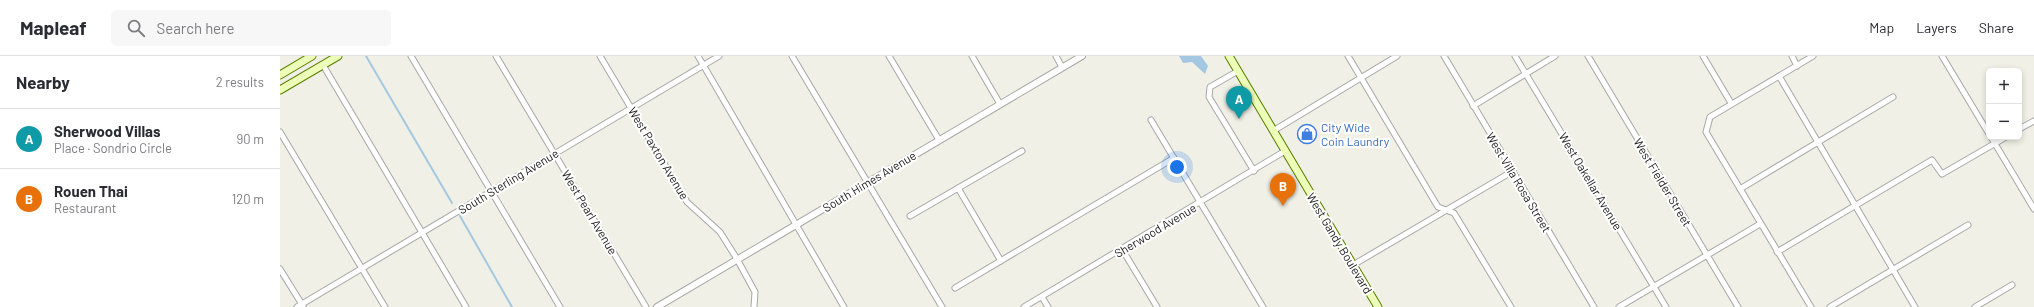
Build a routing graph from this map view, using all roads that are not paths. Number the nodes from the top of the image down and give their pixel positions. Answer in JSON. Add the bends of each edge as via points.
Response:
{"nodes":[{"id":1,"x":312,"y":56,"type":"edge"},
{"id":2,"x":338,"y":56,"type":"edge"},
{"id":3,"x":411,"y":56,"type":"edge"},
{"id":4,"x":496,"y":56,"type":"edge"},
{"id":5,"x":600,"y":56,"type":"edge"},
{"id":6,"x":698,"y":56,"type":"edge"},
{"id":7,"x":719,"y":56,"type":"edge"},
{"id":8,"x":792,"y":56,"type":"edge"},
{"id":9,"x":889,"y":56,"type":"edge"},
{"id":10,"x":972,"y":56,"type":"edge"},
{"id":11,"x":1056,"y":56,"type":"edge"},
{"id":12,"x":1082,"y":56,"type":"edge"},
{"id":13,"x":1229,"y":56,"type":"edge"},
{"id":14,"x":1348,"y":56,"type":"edge"},
{"id":15,"x":1397,"y":56,"type":"edge"},
{"id":16,"x":1444,"y":56,"type":"edge"},
{"id":17,"x":1515,"y":56,"type":"edge"},
{"id":18,"x":1555,"y":56,"type":"edge"},
{"id":19,"x":1588,"y":56,"type":"edge"},
{"id":20,"x":1702,"y":56,"type":"edge"},
{"id":21,"x":1792,"y":56,"type":"edge"},
{"id":22,"x":1813,"y":56,"type":"edge"},
{"id":23,"x":1942,"y":56,"type":"edge"},
{"id":24,"x":323,"y":65,"type":"junction"},
{"id":25,"x":703,"y":66,"type":"junction"},
{"id":26,"x":1797,"y":66,"type":"junction"},
{"id":27,"x":1062,"y":67,"type":"junction"},
{"id":28,"x":1238,"y":71,"type":"junction"},
{"id":29,"x":1526,"y":74,"type":"junction"},
{"id":30,"x":280,"y":76,"type":"edge"},
{"id":31,"x":1779,"y":76,"type":"junction"},
{"id":32,"x":1361,"y":78,"type":"junction"},
{"id":33,"x":280,"y":90,"type":"edge"},
{"id":34,"x":1893,"y":97,"type":"dead end"},
{"id":35,"x":1731,"y":103,"type":"junction"},
{"id":36,"x":1000,"y":104,"type":"junction"},
{"id":37,"x":1473,"y":106,"type":"junction"},
{"id":38,"x":631,"y":108,"type":"junction"},
{"id":39,"x":1151,"y":120,"type":"dead end"},
{"id":40,"x":2034,"y":121,"type":"edge"},
{"id":41,"x":2022,"y":127,"type":"edge"},
{"id":42,"x":1986,"y":129,"type":"edge"},
{"id":43,"x":1273,"y":131,"type":"junction"},
{"id":44,"x":280,"y":132,"type":"edge"},
{"id":45,"x":938,"y":140,"type":"junction"},
{"id":46,"x":1992,"y":140,"type":"edge"},
{"id":47,"x":2001,"y":140,"type":"edge"},
{"id":48,"x":1817,"y":143,"type":"junction"},
{"id":49,"x":1994,"y":144,"type":"junction"},
{"id":50,"x":1022,"y":151,"type":"dead end"},
{"id":51,"x":1285,"y":151,"type":"junction"},
{"id":52,"x":555,"y":153,"type":"junction"},
{"id":53,"x":1174,"y":158,"type":"junction"},
{"id":54,"x":1254,"y":170,"type":"junction"},
{"id":55,"x":1513,"y":171,"type":"junction"},
{"id":56,"x":867,"y":182,"type":"junction"},
{"id":57,"x":958,"y":188,"type":"junction"},
{"id":58,"x":1740,"y":189,"type":"junction"},
{"id":59,"x":490,"y":191,"type":"junction"},
{"id":60,"x":1201,"y":203,"type":"junction"},
{"id":61,"x":1855,"y":206,"type":"junction"},
{"id":62,"x":2034,"y":209,"type":"edge"},
{"id":63,"x":1446,"y":210,"type":"junction"},
{"id":64,"x":910,"y":216,"type":"dead end"},
{"id":65,"x":797,"y":224,"type":"junction"},
{"id":66,"x":1760,"y":224,"type":"junction"},
{"id":67,"x":1968,"y":225,"type":"dead end"},
{"id":68,"x":422,"y":232,"type":"junction"},
{"id":69,"x":1122,"y":249,"type":"junction"},
{"id":70,"x":1777,"y":252,"type":"junction"},
{"id":71,"x":1707,"y":256,"type":"junction"},
{"id":72,"x":737,"y":259,"type":"junction"},
{"id":73,"x":1001,"y":260,"type":"junction"},
{"id":74,"x":1353,"y":265,"type":"junction"},
{"id":75,"x":280,"y":268,"type":"edge"},
{"id":76,"x":362,"y":268,"type":"junction"},
{"id":77,"x":1893,"y":269,"type":"junction"},
{"id":78,"x":2012,"y":285,"type":"dead end"},
{"id":79,"x":1653,"y":286,"type":"junction"},
{"id":80,"x":955,"y":288,"type":"dead end"},
{"id":81,"x":1042,"y":297,"type":"junction"},
{"id":82,"x":300,"y":306,"type":"edge"},
{"id":83,"x":385,"y":307,"type":"edge"},
{"id":84,"x":466,"y":307,"type":"edge"},
{"id":85,"x":560,"y":307,"type":"edge"},
{"id":86,"x":646,"y":307,"type":"edge"},
{"id":87,"x":657,"y":307,"type":"edge"},
{"id":88,"x":754,"y":307,"type":"edge"},
{"id":89,"x":844,"y":307,"type":"edge"},
{"id":90,"x":942,"y":307,"type":"edge"},
{"id":91,"x":1024,"y":307,"type":"edge"},
{"id":92,"x":1048,"y":307,"type":"edge"},
{"id":93,"x":1157,"y":307,"type":"edge"},
{"id":94,"x":1263,"y":307,"type":"edge"},
{"id":95,"x":1378,"y":307,"type":"edge"},
{"id":96,"x":1511,"y":307,"type":"edge"},
{"id":97,"x":1594,"y":307,"type":"edge"},
{"id":98,"x":1619,"y":307,"type":"edge"},
{"id":99,"x":1666,"y":307,"type":"edge"},
{"id":100,"x":1738,"y":307,"type":"edge"},
{"id":101,"x":1811,"y":307,"type":"edge"},
{"id":102,"x":1830,"y":307,"type":"edge"},
{"id":103,"x":1915,"y":307,"type":"edge"},
{"id":104,"x":1975,"y":307,"type":"edge"}],
"edges":[{"from":1,"to":30,"type":"main road"},
{"from":2,"to":24,"type":"main road"},
{"from":3,"to":59,"type":"street"},
{"from":4,"to":52,"type":"street","name":"West Pearl Avenue"},
{"from":5,"to":38,"type":"street","name":"West Paxton Avenue"},
{"from":6,"to":25,"type":"street"},
{"from":7,"to":25,"type":"street","name":"South Sterling Avenue"},
{"from":8,"to":56,"type":"street"},
{"from":9,"to":45,"type":"street"},
{"from":10,"to":36,"type":"street"},
{"from":11,"to":27,"type":"street"},
{"from":12,"to":27,"type":"street","name":"South Himes Avenue"},
{"from":13,"to":28,"type":"main road","name":"West Gandy Boulevard"},
{"from":14,"to":32,"type":"street"},
{"from":15,"to":32,"type":"street"},
{"from":16,"to":37,"type":"street","name":"West Villa Rosa Street"},
{"from":17,"to":29,"type":"street","name":"West Oakellar Avenue"},
{"from":18,"to":29,"type":"street"},
{"from":19,"to":71,"type":"street","name":"West Fielder Street"},
{"from":20,"to":35,"type":"street"},
{"from":21,"to":26,"type":"street"},
{"from":22,"to":26,"type":"street"},
{"from":23,"to":42,"type":"street"},
{"from":24,"to":33,"type":"main road"},
{"from":24,"to":68,"type":"street"},
{"from":25,"to":38,"type":"street","name":"South Sterling Avenue"},
{"from":25,"to":65,"type":"street"},
{"from":26,"to":31,"type":"street"},
{"from":27,"to":36,"type":"street","name":"South Himes Avenue"},
{"from":28,"to":43,"type":"main road","name":"West Gandy Boulevard"},
{"from":28,"to":54,"type":"street","via":[[1210,87],[1210,96]]},
{"from":29,"to":37,"type":"street"},
{"from":29,"to":79,"type":"street","name":"West Oakellar Avenue"},
{"from":31,"to":35,"type":"street"},
{"from":31,"to":48,"type":"street"},
{"from":32,"to":43,"type":"street"},
{"from":32,"to":63,"type":"street","via":[[1438,207]]},
{"from":34,"to":48,"type":"street"},
{"from":35,"to":58,"type":"street","via":[[1710,117],[1706,132]]},
{"from":36,"to":45,"type":"street","name":"South Himes Avenue"},
{"from":37,"to":55,"type":"street","name":"West Villa Rosa Street"},
{"from":38,"to":52,"type":"street","name":"South Sterling Avenue"},
{"from":38,"to":72,"type":"street","name":"West Paxton Avenue","via":[[687,202],[720,232]]},
{"from":39,"to":53,"type":"street"},
{"from":40,"to":41,"type":"street"},
{"from":43,"to":51,"type":"main road","name":"West Gandy Boulevard"},
{"from":44,"to":76,"type":"street"},
{"from":45,"to":56,"type":"street","name":"South Himes Avenue"},
{"from":46,"to":49,"type":"street"},
{"from":47,"to":49,"type":"street"},
{"from":48,"to":58,"type":"street"},
{"from":48,"to":61,"type":"street"},
{"from":49,"to":61,"type":"street","via":[[1942,174],[1932,160]]},
{"from":49,"to":62,"type":"street"},
{"from":50,"to":57,"type":"street"},
{"from":51,"to":54,"type":"street","name":"Sherwood Avenue"},
{"from":51,"to":74,"type":"main road","name":"West Gandy Boulevard"},
{"from":52,"to":59,"type":"street","name":"South Sterling Avenue"},
{"from":52,"to":86,"type":"street","name":"West Pearl Avenue"},
{"from":53,"to":60,"type":"street"},
{"from":53,"to":73,"type":"street"},
{"from":54,"to":60,"type":"street","name":"Sherwood Avenue"},
{"from":55,"to":63,"type":"street"},
{"from":55,"to":97,"type":"street","name":"West Villa Rosa Street"},
{"from":56,"to":65,"type":"street","name":"South Himes Avenue"},
{"from":56,"to":90,"type":"street"},
{"from":57,"to":64,"type":"street"},
{"from":57,"to":73,"type":"street"},
{"from":58,"to":66,"type":"street"},
{"from":59,"to":68,"type":"street","name":"South Sterling Avenue"},
{"from":59,"to":85,"type":"street"},
{"from":60,"to":69,"type":"street","name":"Sherwood Avenue"},
{"from":60,"to":94,"type":"street"},
{"from":61,"to":70,"type":"street"},
{"from":61,"to":77,"type":"street"},
{"from":63,"to":74,"type":"street"},
{"from":63,"to":96,"type":"street","via":[[1454,213]]},
{"from":65,"to":72,"type":"street","name":"South Himes Avenue"},
{"from":65,"to":89,"type":"street"},
{"from":66,"to":70,"type":"street"},
{"from":66,"to":71,"type":"street"},
{"from":67,"to":77,"type":"street"},
{"from":68,"to":76,"type":"street","name":"South Sterling Avenue"},
{"from":68,"to":84,"type":"street"},
{"from":69,"to":81,"type":"street","name":"Sherwood Avenue"},
{"from":69,"to":93,"type":"street"},
{"from":70,"to":101,"type":"street"},
{"from":71,"to":79,"type":"street"},
{"from":71,"to":100,"type":"street","name":"West Fielder Street"},
{"from":72,"to":87,"type":"street","name":"South Himes Avenue"},
{"from":72,"to":88,"type":"street","name":"West Paxton Avenue","via":[[755,292]]},
{"from":73,"to":80,"type":"street"},
{"from":74,"to":95,"type":"main road","name":"West Gandy Boulevard"},
{"from":75,"to":82,"type":"street"},
{"from":76,"to":82,"type":"street","name":"South Sterling Avenue"},
{"from":76,"to":83,"type":"street"},
{"from":77,"to":102,"type":"street"},
{"from":77,"to":103,"type":"street"},
{"from":78,"to":104,"type":"street"},
{"from":79,"to":98,"type":"street"},
{"from":79,"to":99,"type":"street","name":"West Oakellar Avenue"},
{"from":81,"to":91,"type":"street","name":"Sherwood Avenue"},
{"from":81,"to":92,"type":"street"}]}
